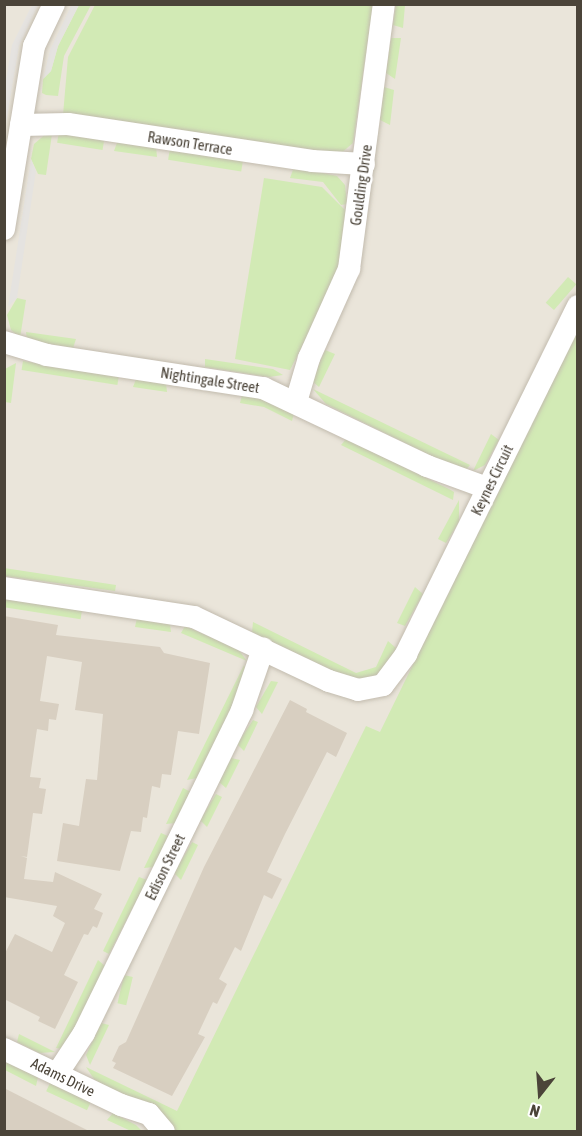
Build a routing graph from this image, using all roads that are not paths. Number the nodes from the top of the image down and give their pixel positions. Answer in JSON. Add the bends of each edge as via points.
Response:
{"nodes":[{"id":1,"x":54,"y":4,"type":"edge"},
{"id":2,"x":384,"y":4,"type":"edge"},
{"id":3,"x":22,"y":117,"type":"junction"},
{"id":4,"x":363,"y":170,"type":"junction"},
{"id":5,"x":4,"y":229,"type":"edge"},
{"id":6,"x":578,"y":306,"type":"edge"},
{"id":7,"x":4,"y":342,"type":"edge"},
{"id":8,"x":4,"y":354,"type":"edge"},
{"id":9,"x":47,"y":355,"type":"junction"},
{"id":10,"x":289,"y":399,"type":"junction"},
{"id":11,"x":484,"y":494,"type":"junction"},
{"id":12,"x":6,"y":587,"type":"edge"},
{"id":13,"x":271,"y":653,"type":"junction"},
{"id":14,"x":4,"y":1048,"type":"edge"},
{"id":15,"x":63,"y":1077,"type":"junction"},
{"id":16,"x":120,"y":1105,"type":"junction"},
{"id":17,"x":151,"y":1131,"type":"edge"},
{"id":18,"x":164,"y":1131,"type":"edge"}],
"edges":[{"from":1,"to":3,"type":"street","via":[[34,46]]},
{"from":2,"to":4,"type":"street","name":"Goulding Drive"},
{"from":3,"to":4,"type":"street","name":"Rawson Terrace"},
{"from":3,"to":5,"type":"street"},
{"from":4,"to":10,"type":"street","name":"Goulding Drive","via":[[346,280]]},
{"from":6,"to":11,"type":"street","name":"Keynes Circuit"},
{"from":7,"to":9,"type":"street","name":"Nightingale Street"},
{"from":8,"to":9,"type":"street","name":"Nightingale Street"},
{"from":9,"to":10,"type":"street","name":"Nightingale Street","via":[[255,386]]},
{"from":10,"to":11,"type":"street","name":"Nightingale Street"},
{"from":11,"to":13,"type":"street","name":"Keynes Circuit","via":[[406,654],[398,684],[377,700],[353,698],[329,681]]},
{"from":12,"to":13,"type":"street","name":"Keynes Circuit","via":[[194,618]]},
{"from":13,"to":15,"type":"street","name":"Edison Street"},
{"from":14,"to":15,"type":"street","name":"Adams Drive"},
{"from":15,"to":16,"type":"street","name":"Adams Drive"},
{"from":16,"to":17,"type":"street","name":"Adams Drive"},
{"from":16,"to":18,"type":"street","name":"Adams Drive","via":[[149,1114]]}]}
